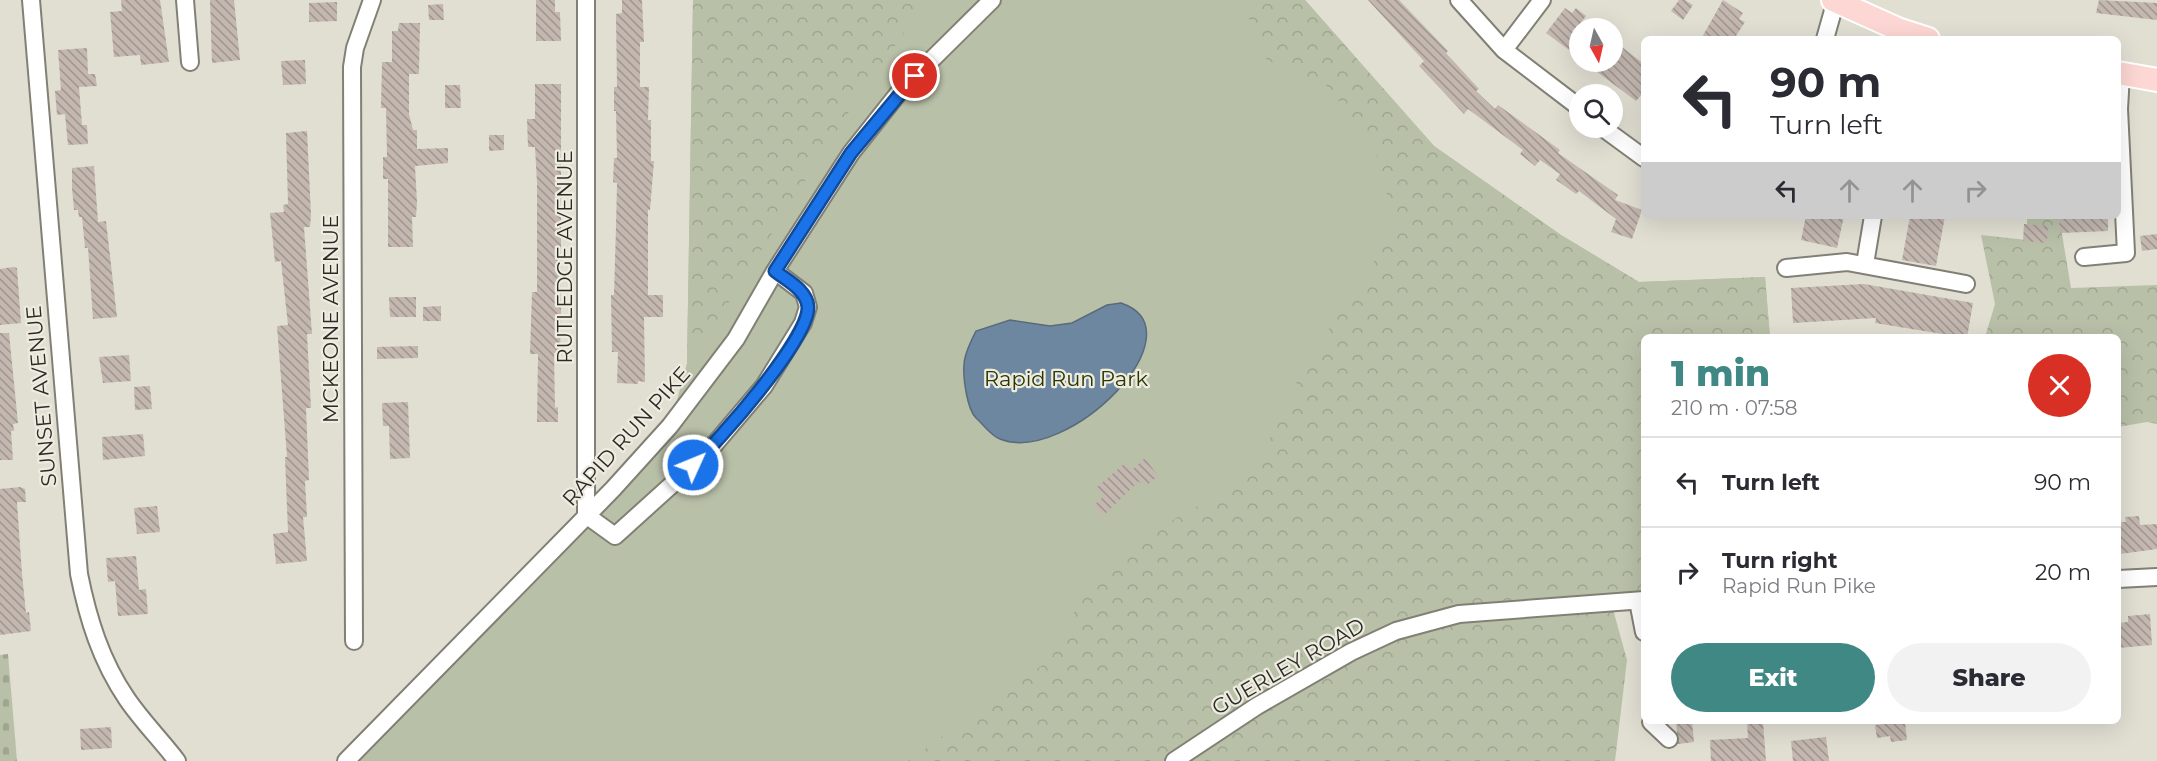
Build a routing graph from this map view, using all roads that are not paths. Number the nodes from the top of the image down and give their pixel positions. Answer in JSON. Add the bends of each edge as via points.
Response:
{"nodes":[{"id":1,"x":31,"y":0,"type":"edge"},
{"id":2,"x":185,"y":0,"type":"edge"},
{"id":3,"x":372,"y":0,"type":"edge"},
{"id":4,"x":586,"y":0,"type":"edge"},
{"id":5,"x":992,"y":0,"type":"edge"},
{"id":6,"x":1459,"y":0,"type":"edge"},
{"id":7,"x":1542,"y":0,"type":"edge"},
{"id":8,"x":1835,"y":0,"type":"edge"},
{"id":9,"x":1826,"y":36,"type":"edge"},
{"id":10,"x":1919,"y":36,"type":"edge"},
{"id":11,"x":1504,"y":50,"type":"junction"},
{"id":12,"x":190,"y":62,"type":"dead end"},
{"id":13,"x":2121,"y":74,"type":"edge"},
{"id":14,"x":2157,"y":80,"type":"edge"},
{"id":15,"x":1569,"y":100,"type":"edge"},
{"id":16,"x":1617,"y":138,"type":"edge"},
{"id":17,"x":2121,"y":150,"type":"edge"},
{"id":18,"x":1641,"y":156,"type":"edge"},
{"id":19,"x":1872,"y":219,"type":"edge"},
{"id":20,"x":2084,"y":257,"type":"dead end"},
{"id":21,"x":1865,"y":264,"type":"junction"},
{"id":22,"x":1786,"y":268,"type":"dead end"},
{"id":23,"x":775,"y":271,"type":"junction"},
{"id":24,"x":1966,"y":284,"type":"dead end"},
{"id":25,"x":586,"y":515,"type":"junction"},
{"id":26,"x":2157,"y":577,"type":"edge"},
{"id":27,"x":2121,"y":579,"type":"edge"},
{"id":28,"x":1641,"y":601,"type":"edge"},
{"id":29,"x":354,"y":640,"type":"dead end"},
{"id":30,"x":1654,"y":724,"type":"edge"},
{"id":31,"x":1669,"y":740,"type":"dead end"},
{"id":32,"x":177,"y":761,"type":"edge"},
{"id":33,"x":346,"y":761,"type":"edge"},
{"id":34,"x":1174,"y":761,"type":"edge"}],
"edges":[{"from":1,"to":32,"type":"street","name":"SUNSET AVENUE","via":[[79,574],[89,618],[109,669]]},
{"from":2,"to":12,"type":"street"},
{"from":3,"to":29,"type":"street","name":"MCKEONE AVENUE","via":[[352,67]]},
{"from":4,"to":25,"type":"street","name":"RUTLEDGE AVENUE"},
{"from":5,"to":23,"type":"street","name":"RAPID RUN PIKE","via":[[901,90],[851,153]]},
{"from":6,"to":11,"type":"street"},
{"from":7,"to":11,"type":"street"},
{"from":8,"to":9,"type":"street"},
{"from":8,"to":10,"type":"main road"},
{"from":11,"to":15,"type":"street"},
{"from":13,"to":14,"type":"main road"},
{"from":16,"to":18,"type":"street"},
{"from":17,"to":20,"type":"street","via":[[2126,253]]},
{"from":19,"to":21,"type":"street"},
{"from":21,"to":22,"type":"street"},
{"from":21,"to":24,"type":"street"},
{"from":23,"to":25,"type":"street","name":"RAPID RUN PIKE","via":[[707,380],[663,435]]},
{"from":23,"to":25,"type":"street","via":[[804,293],[808,307],[804,323],[764,386],[708,452],[615,536]]},
{"from":25,"to":33,"type":"street","name":"RAPID RUN PIKE"},
{"from":26,"to":27,"type":"street"},
{"from":28,"to":34,"type":"street","name":"GUERLEY ROAD","via":[[1459,614],[1396,631],[1257,706]]},
{"from":30,"to":31,"type":"street"}]}
